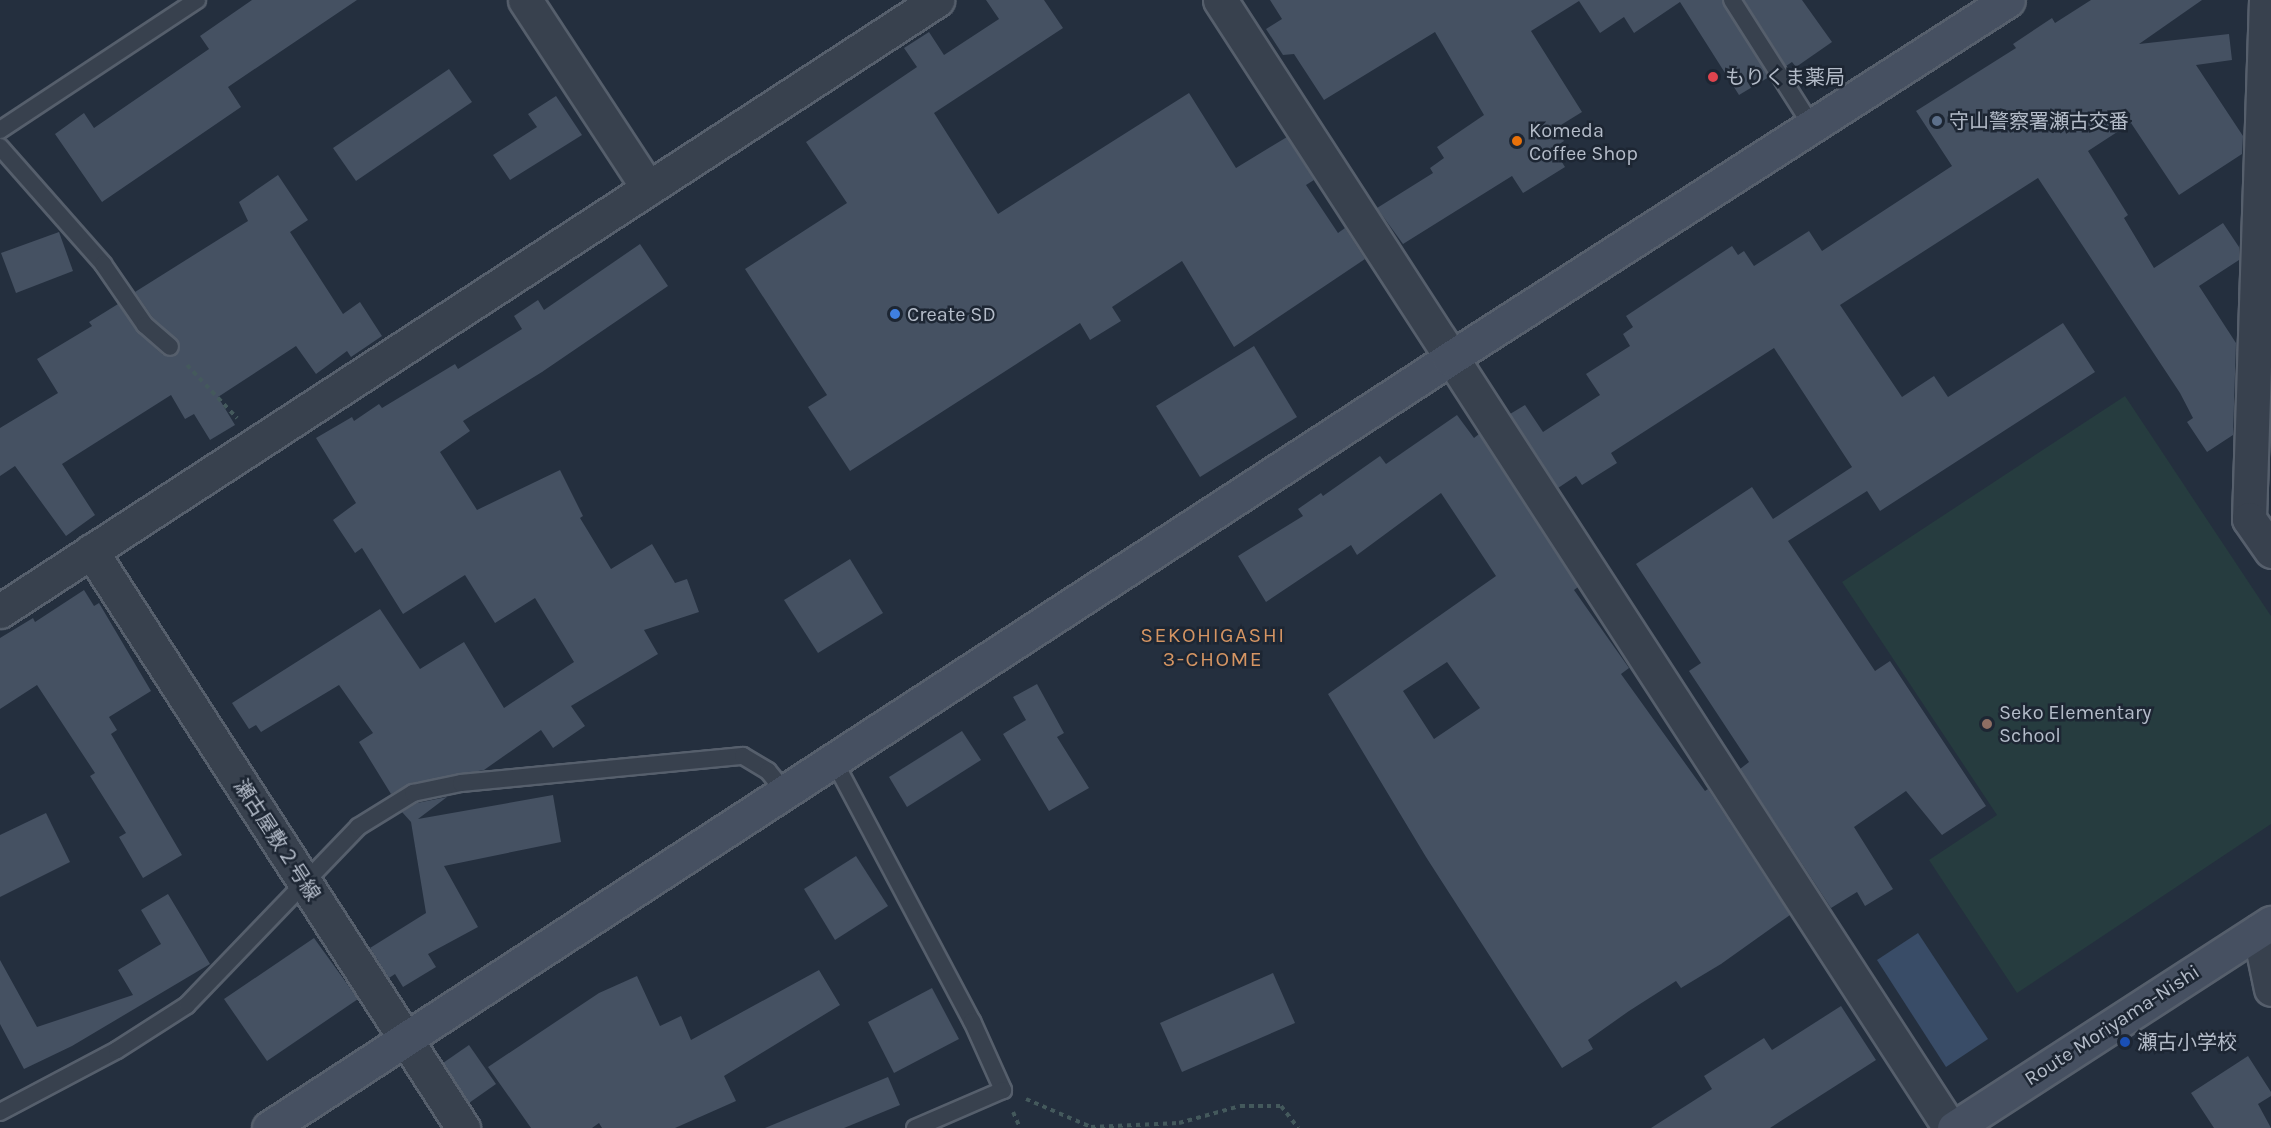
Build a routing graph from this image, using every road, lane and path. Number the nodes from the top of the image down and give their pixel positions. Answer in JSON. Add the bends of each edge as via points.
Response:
{"nodes":[{"id":1,"x":197,"y":0,"type":"edge"},
{"id":2,"x":525,"y":0,"type":"edge"},
{"id":3,"x":937,"y":0,"type":"edge"},
{"id":4,"x":1220,"y":0,"type":"edge"},
{"id":5,"x":1732,"y":0,"type":"edge"},
{"id":6,"x":2008,"y":0,"type":"edge"},
{"id":7,"x":2266,"y":0,"type":"edge"},
{"id":8,"x":1973,"y":11,"type":"edge"},
{"id":9,"x":1812,"y":126,"type":"junction"},
{"id":10,"x":0,"y":130,"type":"edge"},
{"id":11,"x":0,"y":147,"type":"edge"},
{"id":12,"x":648,"y":188,"type":"junction"},
{"id":13,"x":170,"y":347,"type":"joint"},
{"id":14,"x":1449,"y":359,"type":"junction"},
{"id":15,"x":260,"y":441,"type":"junction"},
{"id":16,"x":92,"y":551,"type":"junction"},
{"id":17,"x":2271,"y":551,"type":"edge"},
{"id":18,"x":0,"y":611,"type":"edge"},
{"id":19,"x":833,"y":759,"type":"junction"},
{"id":20,"x":784,"y":791,"type":"junction"},
{"id":21,"x":304,"y":881,"type":"junction"},
{"id":22,"x":2265,"y":927,"type":"edge"},
{"id":23,"x":2271,"y":989,"type":"edge"},
{"id":24,"x":404,"y":1040,"type":"junction"},
{"id":25,"x":1003,"y":1090,"type":"junction"},
{"id":26,"x":0,"y":1112,"type":"edge"},
{"id":27,"x":269,"y":1128,"type":"edge"},
{"id":28,"x":463,"y":1128,"type":"edge"},
{"id":29,"x":915,"y":1128,"type":"edge"},
{"id":30,"x":1298,"y":1128,"type":"edge"},
{"id":31,"x":1952,"y":1128,"type":"edge"}],
"edges":[{"from":1,"to":10,"type":"lane"},
{"from":2,"to":12,"type":"street"},
{"from":3,"to":12,"type":"street"},
{"from":4,"to":14,"type":"street"},
{"from":5,"to":9,"type":"lane"},
{"from":6,"to":8,"type":"street"},
{"from":7,"to":17,"type":"street","via":[[2249,519]]},
{"from":8,"to":9,"type":"street"},
{"from":9,"to":14,"type":"street"},
{"from":11,"to":13,"type":"lane","via":[[103,264],[145,325]]},
{"from":12,"to":15,"type":"street"},
{"from":13,"to":15,"type":"path"},
{"from":14,"to":19,"type":"street"},
{"from":14,"to":31,"type":"street"},
{"from":15,"to":16,"type":"street"},
{"from":16,"to":18,"type":"street"},
{"from":16,"to":21,"type":"street","name":"瀬古屋敷２号線"},
{"from":19,"to":20,"type":"street"},
{"from":19,"to":25,"type":"lane","via":[[972,1021]]},
{"from":20,"to":21,"type":"lane","via":[[768,771],[743,756],[461,783],[413,793],[358,827]]},
{"from":20,"to":24,"type":"street"},
{"from":21,"to":24,"type":"street","name":"瀬古屋敷２号線"},
{"from":21,"to":26,"type":"lane","via":[[187,1005],[117,1050]]},
{"from":22,"to":23,"type":"street"},
{"from":22,"to":31,"type":"street","name":"Route Moriyama-Nishi"},
{"from":24,"to":27,"type":"street"},
{"from":24,"to":28,"type":"street","name":"瀬古屋敷２号線"},
{"from":25,"to":29,"type":"lane"},
{"from":25,"to":30,"type":"path","via":[[1092,1127],[1179,1123],[1240,1106],[1281,1106]]}]}
